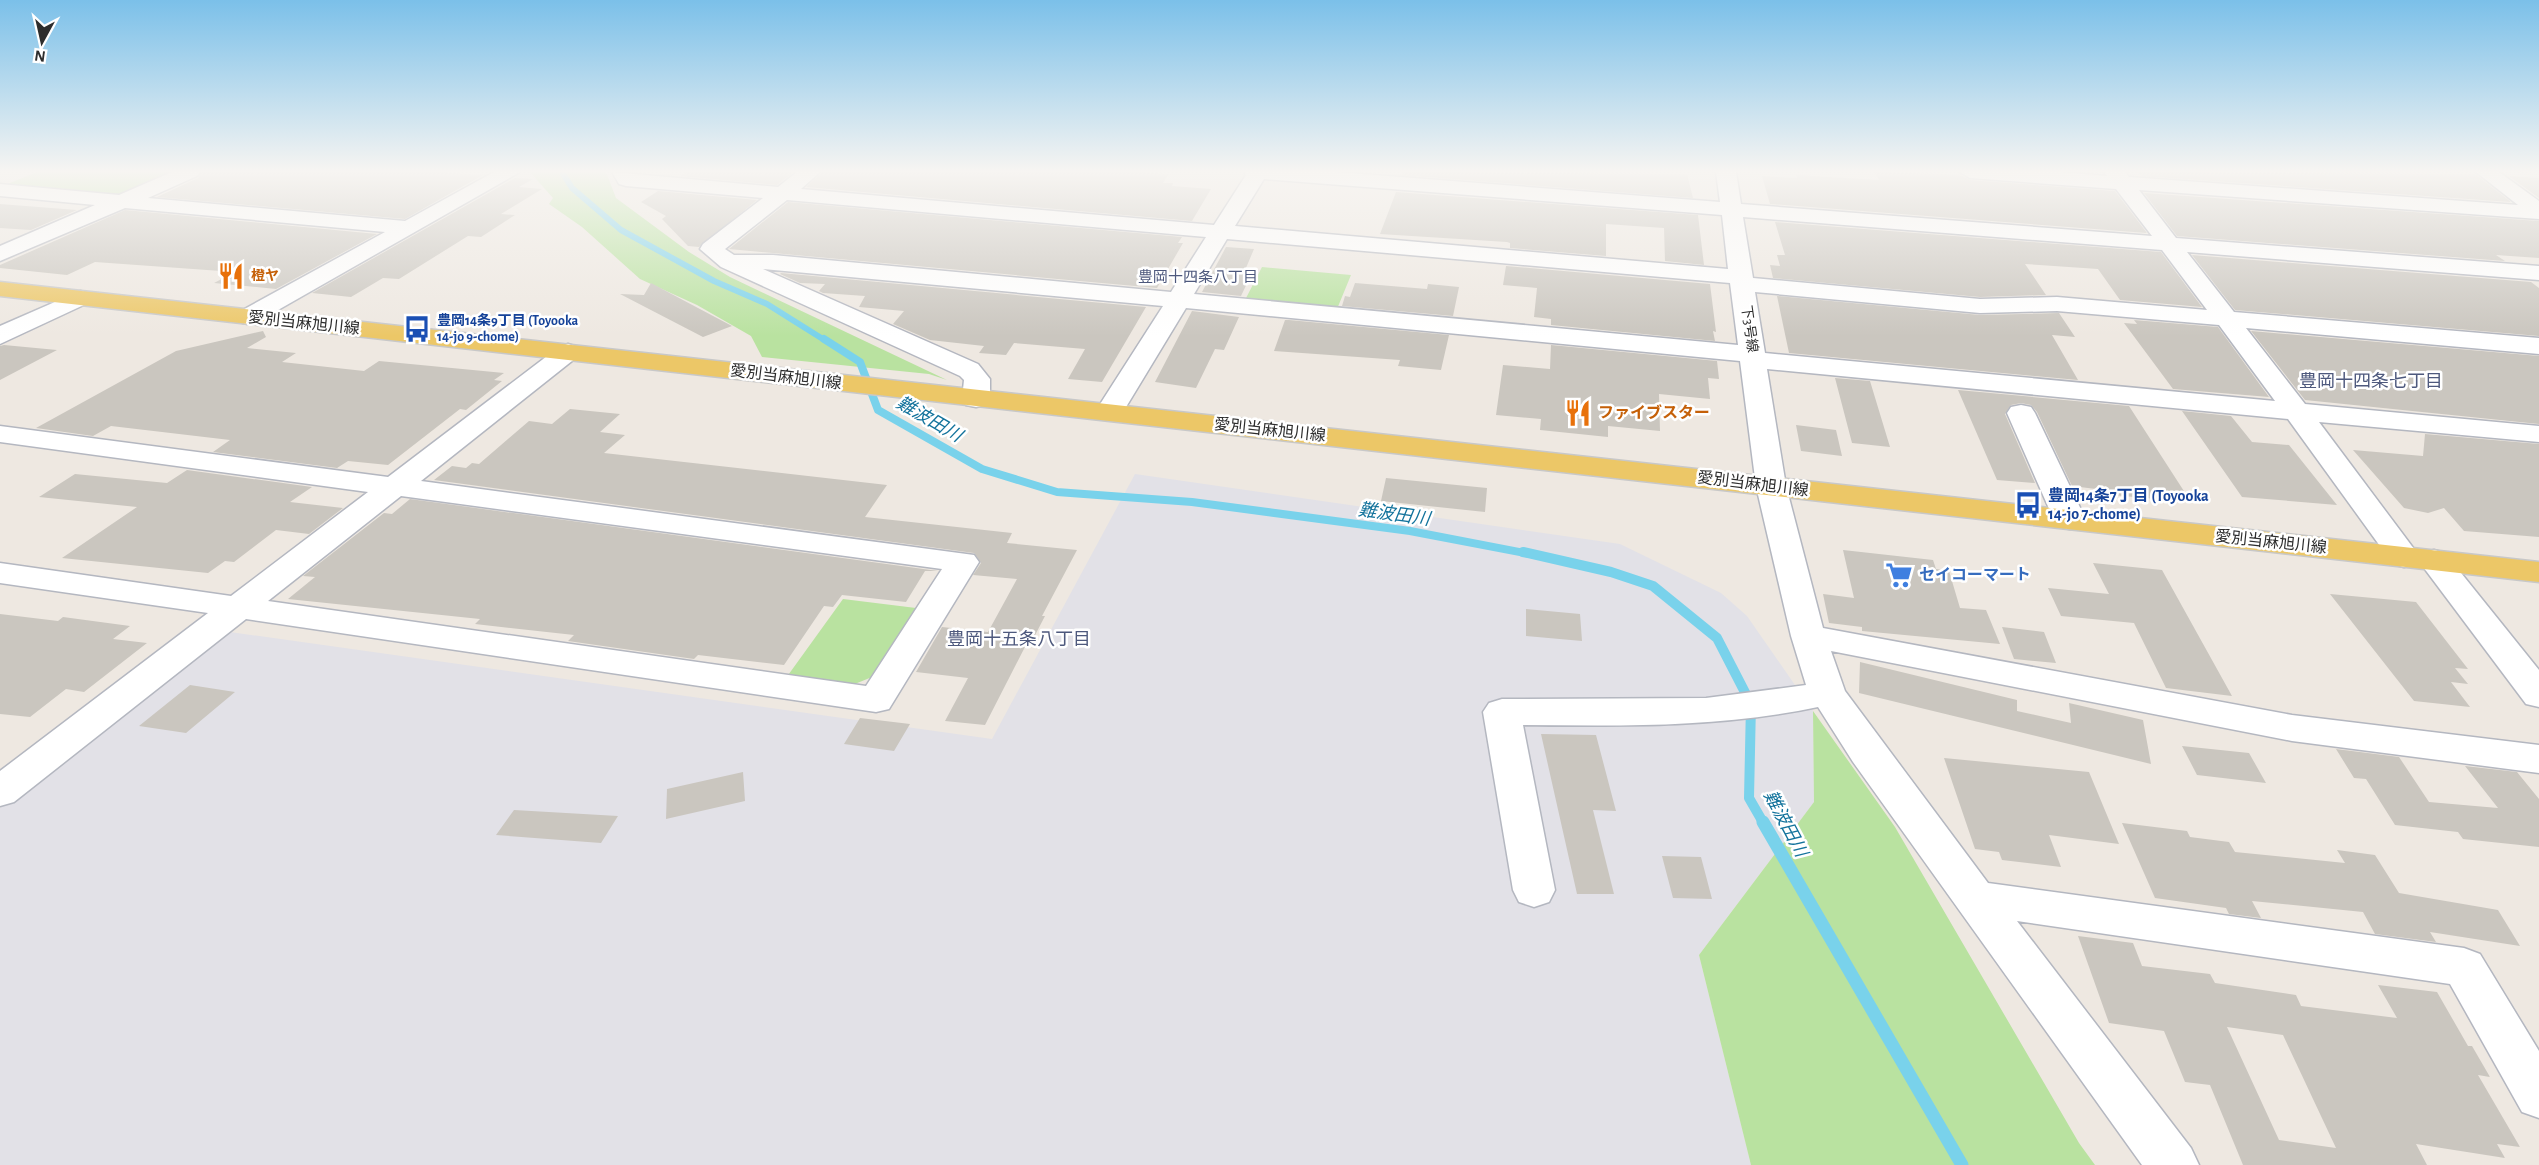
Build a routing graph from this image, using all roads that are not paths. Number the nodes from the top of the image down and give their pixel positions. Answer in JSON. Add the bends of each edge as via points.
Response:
{"nodes":[{"id":1,"x":65,"y":226,"type":"edge"},
{"id":2,"x":390,"y":226,"type":"edge"},
{"id":3,"x":411,"y":226,"type":"edge"},
{"id":4,"x":740,"y":226,"type":"edge"},
{"id":5,"x":1168,"y":226,"type":"edge"},
{"id":6,"x":1226,"y":226,"type":"edge"},
{"id":7,"x":1734,"y":226,"type":"edge"},
{"id":8,"x":1942,"y":226,"type":"edge"},
{"id":9,"x":2155,"y":226,"type":"edge"},
{"id":10,"x":408,"y":228,"type":"junction"},
{"id":11,"x":1223,"y":231,"type":"junction"},
{"id":12,"x":2169,"y":244,"type":"junction"},
{"id":13,"x":0,"y":254,"type":"edge"},
{"id":14,"x":729,"y":262,"type":"junction"},
{"id":15,"x":2539,"y":273,"type":"edge"},
{"id":16,"x":1742,"y":280,"type":"junction"},
{"id":17,"x":0,"y":290,"type":"edge"},
{"id":18,"x":80,"y":298,"type":"junction"},
{"id":19,"x":1178,"y":300,"type":"junction"},
{"id":20,"x":248,"y":317,"type":"junction"},
{"id":21,"x":2228,"y":320,"type":"junction"},
{"id":22,"x":0,"y":336,"type":"edge"},
{"id":23,"x":2539,"y":346,"type":"edge"},
{"id":24,"x":568,"y":352,"type":"junction"},
{"id":25,"x":1753,"y":357,"type":"junction"},
{"id":26,"x":976,"y":399,"type":"junction"},
{"id":27,"x":2296,"y":410,"type":"junction"},
{"id":28,"x":1109,"y":412,"type":"junction"},
{"id":29,"x":2021,"y":413,"type":"dead end"},
{"id":30,"x":0,"y":434,"type":"edge"},
{"id":31,"x":2539,"y":434,"type":"edge"},
{"id":32,"x":393,"y":486,"type":"junction"},
{"id":33,"x":1772,"y":486,"type":"junction"},
{"id":34,"x":2070,"y":520,"type":"junction"},
{"id":35,"x":2419,"y":559,"type":"junction"},
{"id":36,"x":2539,"y":572,"type":"edge"},
{"id":37,"x":6,"y":579,"type":"edge"},
{"id":38,"x":237,"y":607,"type":"junction"},
{"id":39,"x":1808,"y":636,"type":"junction"},
{"id":40,"x":2539,"y":695,"type":"edge"},
{"id":41,"x":1808,"y":697,"type":"junction"},
{"id":42,"x":2539,"y":759,"type":"edge"},
{"id":43,"x":0,"y":792,"type":"edge"},
{"id":44,"x":1534,"y":890,"type":"dead end"},
{"id":45,"x":1976,"y":898,"type":"junction"},
{"id":46,"x":2539,"y":1096,"type":"edge"},
{"id":47,"x":2173,"y":1165,"type":"edge"}],
"edges":[{"from":1,"to":13,"type":"street"},
{"from":2,"to":10,"type":"street"},
{"from":3,"to":10,"type":"street"},
{"from":4,"to":14,"type":"street","via":[[711,249]]},
{"from":5,"to":11,"type":"street"},
{"from":6,"to":11,"type":"street"},
{"from":7,"to":16,"type":"street","name":"下3号線"},
{"from":8,"to":12,"type":"street"},
{"from":9,"to":12,"type":"street"},
{"from":10,"to":20,"type":"street"},
{"from":11,"to":16,"type":"street"},
{"from":11,"to":19,"type":"street"},
{"from":12,"to":15,"type":"street"},
{"from":12,"to":21,"type":"street"},
{"from":14,"to":19,"type":"street","via":[[773,262]]},
{"from":14,"to":26,"type":"street","via":[[969,370],[977,379]]},
{"from":16,"to":21,"type":"street","via":[[1980,306],[2057,304]]},
{"from":16,"to":25,"type":"street","name":"下3号線"},
{"from":17,"to":18,"type":"main road","name":"愛別当麻旭川線"},
{"from":18,"to":20,"type":"main road","name":"愛別当麻旭川線"},
{"from":18,"to":22,"type":"street"},
{"from":19,"to":25,"type":"street"},
{"from":19,"to":28,"type":"street"},
{"from":20,"to":24,"type":"main road","name":"愛別当麻旭川線"},
{"from":21,"to":23,"type":"street"},
{"from":21,"to":27,"type":"street"},
{"from":24,"to":26,"type":"main road","name":"愛別当麻旭川線"},
{"from":24,"to":32,"type":"street"},
{"from":25,"to":27,"type":"street"},
{"from":25,"to":33,"type":"street","name":"下3号線"},
{"from":26,"to":28,"type":"main road","name":"愛別当麻旭川線"},
{"from":27,"to":31,"type":"street"},
{"from":27,"to":35,"type":"street"},
{"from":28,"to":33,"type":"main road","name":"愛別当麻旭川線"},
{"from":29,"to":34,"type":"street"},
{"from":30,"to":32,"type":"street"},
{"from":32,"to":38,"type":"street"},
{"from":32,"to":38,"type":"street","via":[[963,561],[876,700]]},
{"from":33,"to":34,"type":"main road","name":"愛別当麻旭川線"},
{"from":33,"to":39,"type":"street","name":"下3号線"},
{"from":34,"to":35,"type":"main road","name":"愛別当麻旭川線"},
{"from":35,"to":36,"type":"main road","name":"愛別当麻旭川線"},
{"from":35,"to":40,"type":"street"},
{"from":37,"to":38,"type":"street"},
{"from":38,"to":43,"type":"street"},
{"from":39,"to":41,"type":"street","name":"下3号線"},
{"from":39,"to":42,"type":"street","via":[[2292,728]]},
{"from":41,"to":44,"type":"street","via":[[1669,714],[1502,712]]},
{"from":41,"to":45,"type":"street","name":"下3号線","via":[[1867,752]]},
{"from":45,"to":46,"type":"street","via":[[2464,967]]},
{"from":45,"to":47,"type":"street","name":"下3号線"}]}
